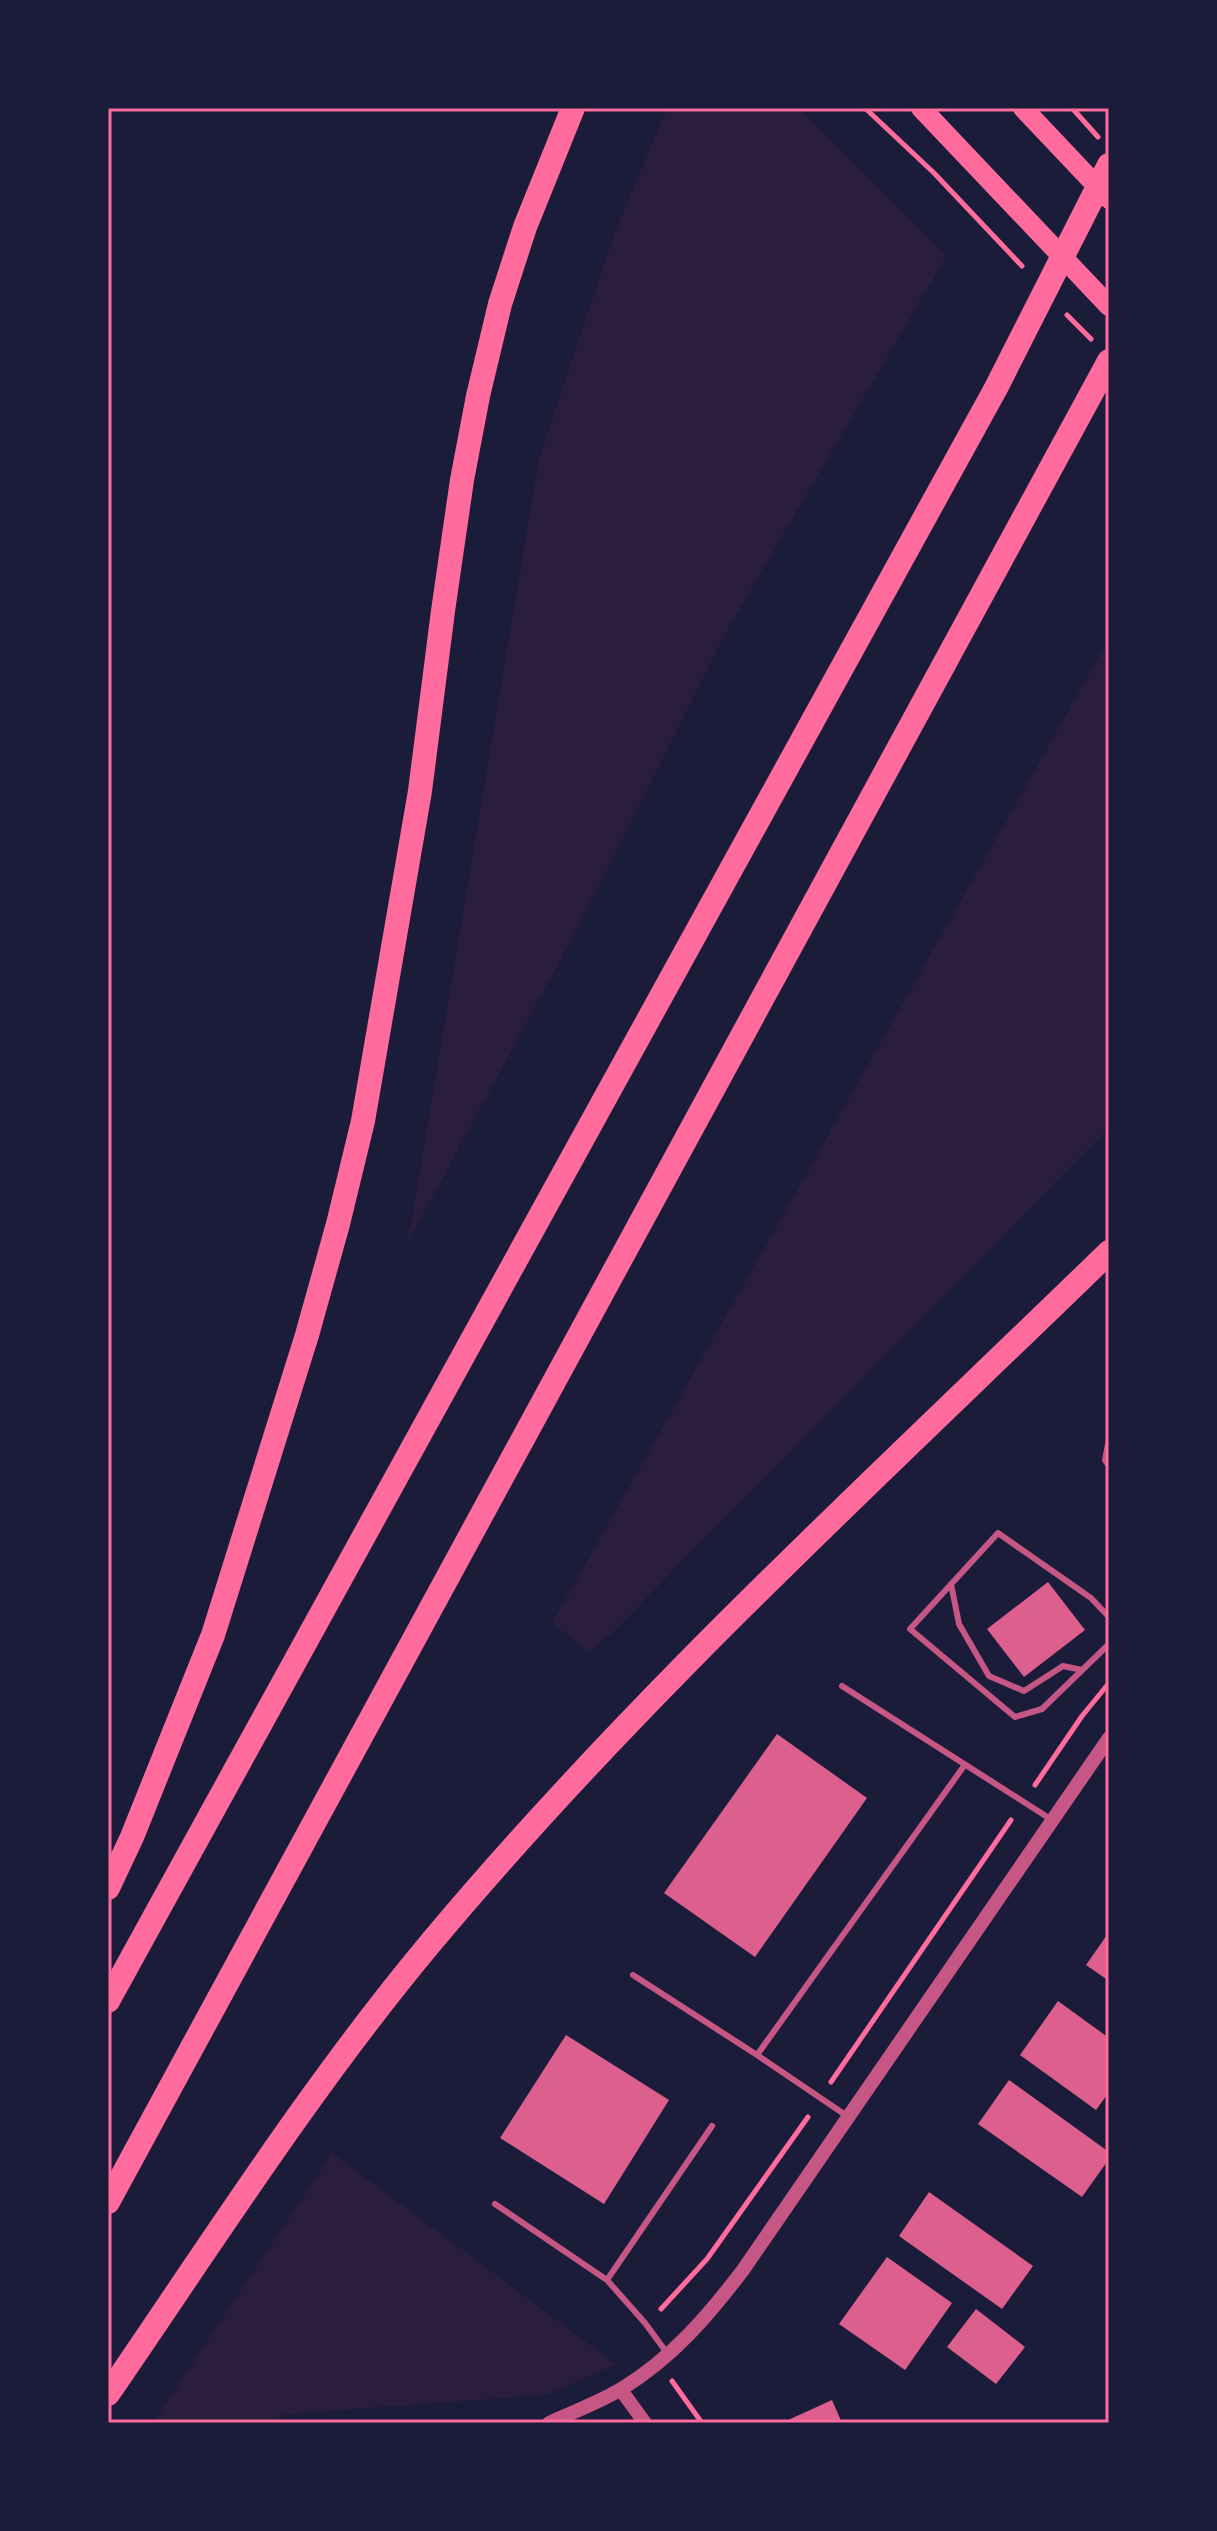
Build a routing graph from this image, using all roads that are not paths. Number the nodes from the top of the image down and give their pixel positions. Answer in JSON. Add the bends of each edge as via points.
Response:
{"nodes":[{"id":1,"x":573,"y":108,"type":"edge"},
{"id":2,"x":921,"y":108,"type":"edge"},
{"id":3,"x":1023,"y":108,"type":"edge"},
{"id":4,"x":1109,"y":165,"type":"edge"},
{"id":5,"x":1109,"y":199,"type":"edge"},
{"id":6,"x":1109,"y":306,"type":"edge"},
{"id":7,"x":1109,"y":361,"type":"edge"},
{"id":8,"x":1109,"y":1252,"type":"edge"},
{"id":9,"x":1109,"y":1439,"type":"edge"},
{"id":10,"x":1109,"y":1466,"type":"edge"},
{"id":11,"x":951,"y":1584,"type":"junction"},
{"id":12,"x":1109,"y":1617,"type":"edge"},
{"id":13,"x":1109,"y":1644,"type":"edge"},
{"id":14,"x":1082,"y":1670,"type":"junction"},
{"id":15,"x":842,"y":1686,"type":"dead end"},
{"id":16,"x":1109,"y":1738,"type":"edge"},
{"id":17,"x":964,"y":1766,"type":"junction"},
{"id":18,"x":1052,"y":1820,"type":"junction"},
{"id":19,"x":108,"y":1888,"type":"edge"},
{"id":20,"x":633,"y":1975,"type":"dead end"},
{"id":21,"x":108,"y":2001,"type":"edge"},
{"id":22,"x":757,"y":2055,"type":"junction"},
{"id":23,"x":847,"y":2117,"type":"junction"},
{"id":24,"x":712,"y":2126,"type":"dead end"},
{"id":25,"x":108,"y":2202,"type":"edge"},
{"id":26,"x":495,"y":2204,"type":"dead end"},
{"id":27,"x":607,"y":2280,"type":"junction"},
{"id":28,"x":669,"y":2356,"type":"junction"},
{"id":29,"x":621,"y":2390,"type":"junction"},
{"id":30,"x":108,"y":2394,"type":"edge"},
{"id":31,"x":549,"y":2423,"type":"edge"},
{"id":32,"x":645,"y":2423,"type":"edge"}],
"edges":[{"from":1,"to":19,"type":"highway","via":[[525,227],[478,396],[420,791],[363,1121],[338,1224],[213,1635]]},
{"from":2,"to":6,"type":"main road"},
{"from":3,"to":5,"type":"main road"},
{"from":4,"to":21,"type":"highway","via":[[996,388]]},
{"from":7,"to":25,"type":"highway"},
{"from":8,"to":30,"type":"highway","via":[[751,1597],[490,1873],[397,1984],[292,2126]]},
{"from":9,"to":10,"type":"lane"},
{"from":11,"to":12,"type":"lane","via":[[998,1533],[1091,1598]]},
{"from":11,"to":14,"type":"lane","via":[[959,1624],[989,1676],[1024,1691],[1063,1666]]},
{"from":11,"to":14,"type":"lane","via":[[910,1629],[1015,1717],[1042,1709]]},
{"from":13,"to":14,"type":"lane"},
{"from":15,"to":17,"type":"lane"},
{"from":16,"to":18,"type":"street"},
{"from":17,"to":18,"type":"lane"},
{"from":17,"to":22,"type":"lane"},
{"from":18,"to":23,"type":"street"},
{"from":20,"to":22,"type":"lane"},
{"from":22,"to":23,"type":"lane"},
{"from":23,"to":28,"type":"street","via":[[709,2316]]},
{"from":24,"to":27,"type":"lane"},
{"from":26,"to":27,"type":"lane"},
{"from":27,"to":28,"type":"lane"},
{"from":28,"to":29,"type":"street"},
{"from":29,"to":31,"type":"street"},
{"from":29,"to":32,"type":"street"}]}
